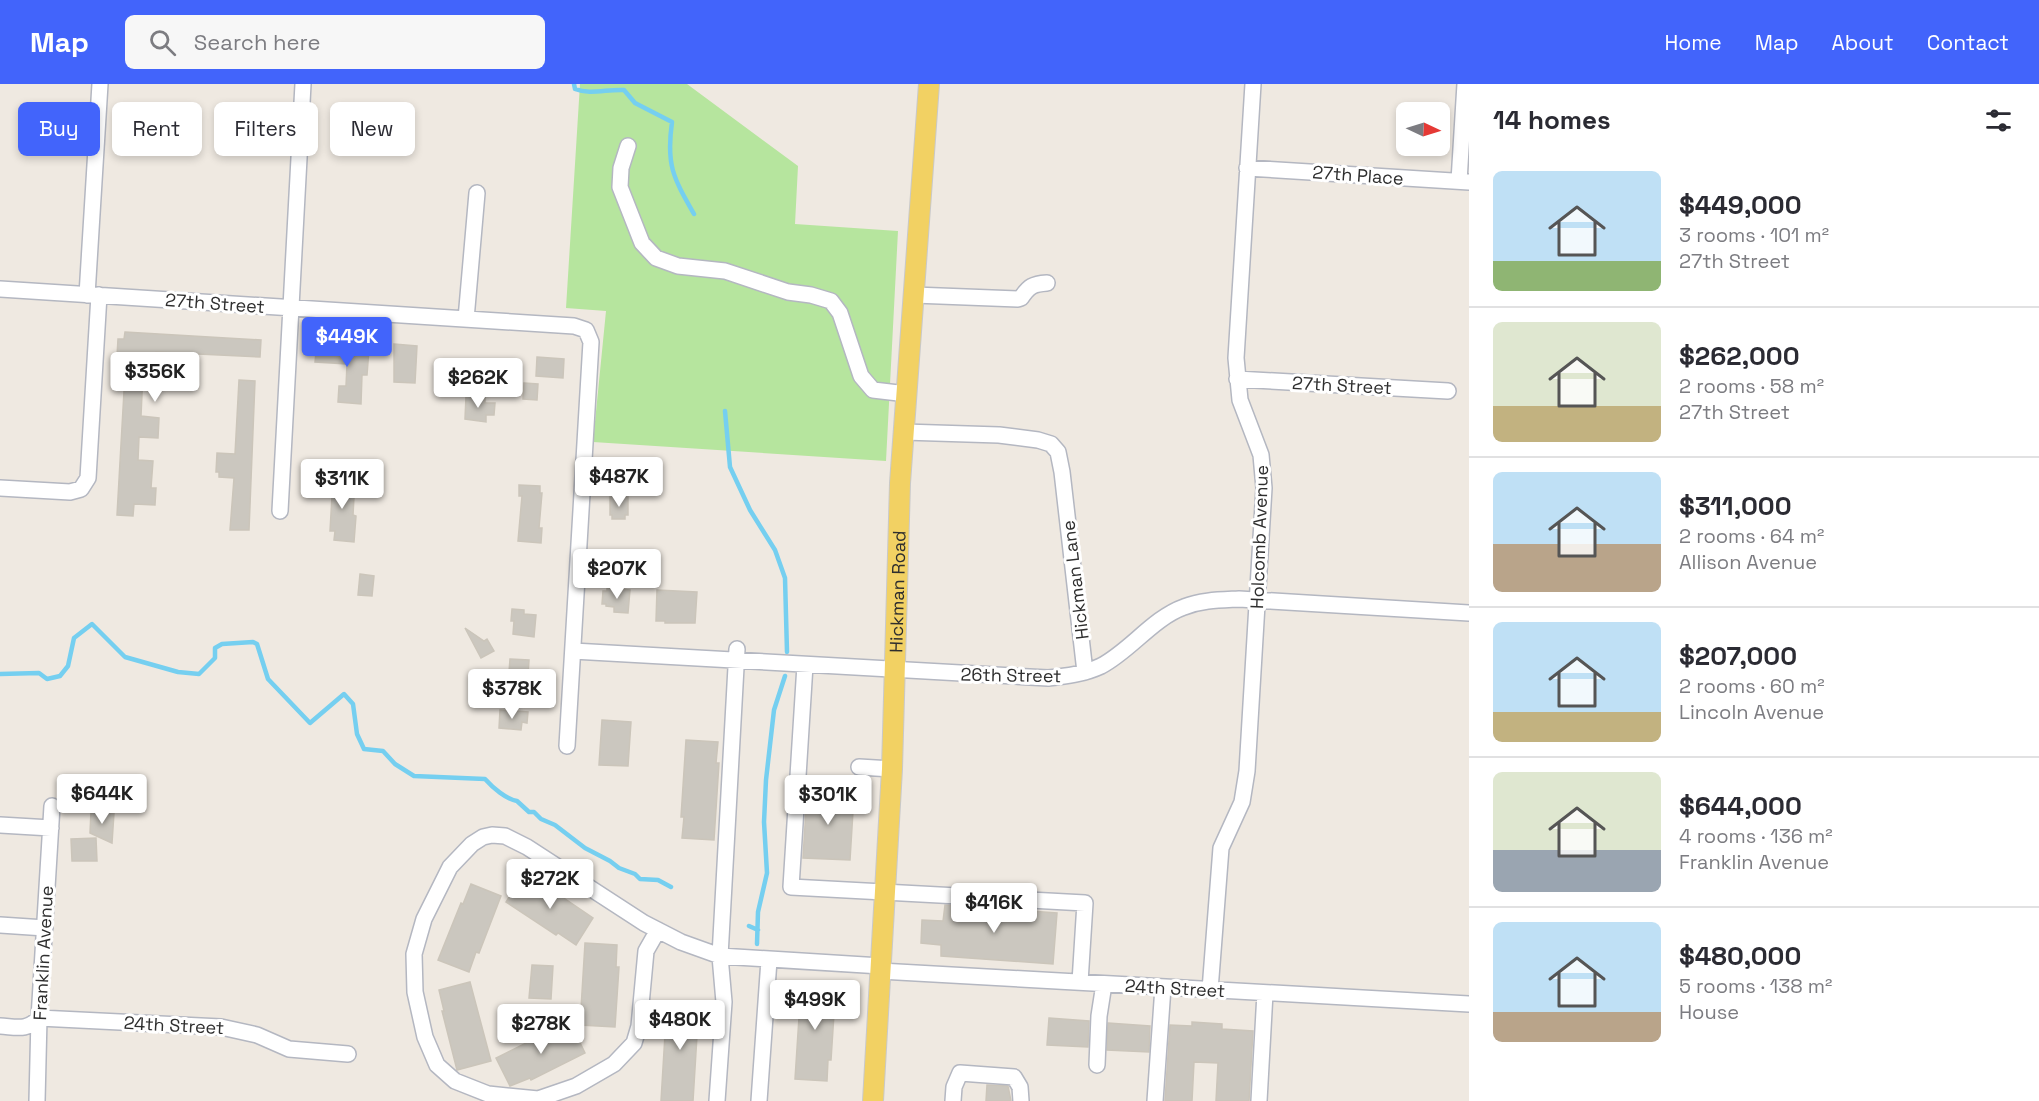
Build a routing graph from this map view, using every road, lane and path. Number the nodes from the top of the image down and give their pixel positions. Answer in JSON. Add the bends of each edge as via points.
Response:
{"nodes":[{"id":1,"x":100,"y":84,"type":"edge"},
{"id":2,"x":303,"y":84,"type":"edge"},
{"id":3,"x":929,"y":84,"type":"edge"},
{"id":4,"x":1253,"y":84,"type":"edge"},
{"id":5,"x":1465,"y":84,"type":"edge"},
{"id":6,"x":628,"y":146,"type":"dead end"},
{"id":7,"x":1247,"y":168,"type":"junction"},
{"id":8,"x":1464,"y":182,"type":"edge"},
{"id":9,"x":477,"y":193,"type":"dead end"},
{"id":10,"x":1047,"y":283,"type":"dead end"},
{"id":11,"x":0,"y":289,"type":"edge"},
{"id":12,"x":93,"y":295,"type":"junction"},
{"id":13,"x":914,"y":295,"type":"junction"},
{"id":14,"x":291,"y":308,"type":"junction"},
{"id":15,"x":466,"y":319,"type":"junction"},
{"id":16,"x":1237,"y":379,"type":"junction"},
{"id":17,"x":1448,"y":391,"type":"dead end"},
{"id":18,"x":907,"y":394,"type":"junction"},
{"id":19,"x":904,"y":432,"type":"junction"},
{"id":20,"x":0,"y":488,"type":"edge"},
{"id":21,"x":280,"y":511,"type":"dead end"},
{"id":22,"x":1258,"y":600,"type":"junction"},
{"id":23,"x":1467,"y":612,"type":"edge"},
{"id":24,"x":573,"y":651,"type":"junction"},
{"id":25,"x":737,"y":655,"type":"junction"},
{"id":26,"x":805,"y":665,"type":"junction"},
{"id":27,"x":896,"y":671,"type":"junction"},
{"id":28,"x":1085,"y":672,"type":"junction"},
{"id":29,"x":567,"y":746,"type":"dead end"},
{"id":30,"x":859,"y":767,"type":"dead end"},
{"id":31,"x":892,"y":769,"type":"junction"},
{"id":32,"x":52,"y":806,"type":"dead end"},
{"id":33,"x":0,"y":825,"type":"edge"},
{"id":34,"x":51,"y":828,"type":"junction"},
{"id":35,"x":885,"y":893,"type":"junction"},
{"id":36,"x":0,"y":925,"type":"edge"},
{"id":37,"x":45,"y":928,"type":"junction"},
{"id":38,"x":658,"y":930,"type":"junction"},
{"id":39,"x":720,"y":956,"type":"junction"},
{"id":40,"x":769,"y":960,"type":"junction"},
{"id":41,"x":881,"y":968,"type":"junction"},
{"id":42,"x":1080,"y":982,"type":"junction"},
{"id":43,"x":1104,"y":984,"type":"junction"},
{"id":44,"x":1163,"y":987,"type":"junction"},
{"id":45,"x":1210,"y":990,"type":"junction"},
{"id":46,"x":1266,"y":993,"type":"junction"},
{"id":47,"x":1469,"y":1004,"type":"edge"},
{"id":48,"x":39,"y":1018,"type":"junction"},
{"id":49,"x":0,"y":1026,"type":"edge"},
{"id":50,"x":348,"y":1054,"type":"dead end"},
{"id":51,"x":1097,"y":1065,"type":"dead end"},
{"id":52,"x":37,"y":1101,"type":"edge"},
{"id":53,"x":717,"y":1101,"type":"edge"},
{"id":54,"x":759,"y":1101,"type":"edge"},
{"id":55,"x":873,"y":1101,"type":"edge"},
{"id":56,"x":953,"y":1101,"type":"edge"},
{"id":57,"x":1021,"y":1101,"type":"edge"},
{"id":58,"x":1155,"y":1101,"type":"edge"},
{"id":59,"x":1259,"y":1101,"type":"edge"}],
"edges":[{"from":1,"to":12,"type":"street"},
{"from":2,"to":14,"type":"street"},
{"from":3,"to":13,"type":"main road","name":"Hickman Road"},
{"from":4,"to":7,"type":"street","name":"Holcomb Avenue"},
{"from":5,"to":8,"type":"street"},
{"from":6,"to":18,"type":"street","via":[[620,187],[642,243],[656,258],[831,301],[840,313],[861,376],[873,390]]},
{"from":7,"to":8,"type":"street","name":"27th Place"},
{"from":7,"to":16,"type":"street","name":"Holcomb Avenue"},
{"from":9,"to":15,"type":"street"},
{"from":10,"to":13,"type":"street","via":[[1034,284],[1018,299]]},
{"from":11,"to":12,"type":"street","name":"27th Street"},
{"from":12,"to":14,"type":"street","name":"27th Street"},
{"from":12,"to":20,"type":"street","via":[[88,478],[81,489],[70,492]]},
{"from":13,"to":18,"type":"main road","name":"Hickman Road"},
{"from":14,"to":15,"type":"street","name":"27th Street"},
{"from":14,"to":21,"type":"street"},
{"from":15,"to":24,"type":"street","name":"27th Street","via":[[574,326],[586,330],[591,342]]},
{"from":16,"to":17,"type":"street","name":"27th Street"},
{"from":16,"to":22,"type":"street","name":"Holcomb Avenue","via":[[1240,400],[1261,455],[1264,488]]},
{"from":18,"to":19,"type":"main road","name":"Hickman Road"},
{"from":19,"to":27,"type":"main road","name":"Hickman Road"},
{"from":19,"to":28,"type":"street","name":"Hickman Lane","via":[[1038,440],[1051,444],[1058,452]]},
{"from":22,"to":23,"type":"street","name":"26th Street"},
{"from":22,"to":28,"type":"street","name":"26th Street","via":[[1204,600],[1183,607],[1103,665]]},
{"from":22,"to":45,"type":"street","name":"Holcomb Avenue","via":[[1247,771],[1242,802],[1221,848]]},
{"from":24,"to":25,"type":"street","name":"26th Street","via":[[611,661]]},
{"from":24,"to":29,"type":"street"},
{"from":25,"to":26,"type":"street","name":"26th Street"},
{"from":25,"to":39,"type":"street"},
{"from":26,"to":27,"type":"street","name":"26th Street"},
{"from":26,"to":35,"type":"street","via":[[809,710],[790,887]]},
{"from":27,"to":28,"type":"street","name":"26th Street","via":[[1048,678]]},
{"from":27,"to":31,"type":"main road","name":"Hickman Road"},
{"from":30,"to":31,"type":"street"},
{"from":31,"to":35,"type":"main road","name":"Hickman Road"},
{"from":32,"to":34,"type":"street","name":"Franklin Avenue"},
{"from":33,"to":34,"type":"street"},
{"from":34,"to":37,"type":"street","name":"Franklin Avenue"},
{"from":35,"to":41,"type":"main road","name":"Hickman Road"},
{"from":35,"to":42,"type":"street","via":[[1085,903]]},
{"from":36,"to":37,"type":"street"},
{"from":37,"to":48,"type":"street","name":"Franklin Avenue"},
{"from":38,"to":38,"type":"street","name":"24th Street","via":[[646,951],[634,1043],[614,1064],[576,1086],[538,1099],[488,1094],[455,1081],[437,1065],[425,1037],[415,992],[414,954],[434,897],[450,867],[471,844],[492,835],[512,838]]},
{"from":38,"to":39,"type":"street","name":"24th Street"},
{"from":39,"to":40,"type":"street","name":"24th Street"},
{"from":39,"to":53,"type":"street","via":[[724,1002]]},
{"from":40,"to":41,"type":"street","name":"24th Street"},
{"from":40,"to":54,"type":"street"},
{"from":41,"to":42,"type":"street","name":"24th Street"},
{"from":41,"to":55,"type":"main road","name":"Hickman Road"},
{"from":42,"to":43,"type":"street","name":"24th Street"},
{"from":43,"to":44,"type":"street","name":"24th Street"},
{"from":43,"to":51,"type":"street"},
{"from":44,"to":45,"type":"street","name":"24th Street"},
{"from":44,"to":58,"type":"street"},
{"from":45,"to":46,"type":"street","name":"24th Street"},
{"from":46,"to":47,"type":"street","name":"24th Street"},
{"from":46,"to":59,"type":"street"},
{"from":48,"to":49,"type":"street","name":"24th Street","via":[[25,1028]]},
{"from":48,"to":50,"type":"street","name":"24th Street","via":[[221,1027],[257,1035],[289,1049]]},
{"from":48,"to":52,"type":"street","name":"Franklin Avenue"},
{"from":56,"to":57,"type":"street","via":[[960,1074],[1014,1077]]}]}
